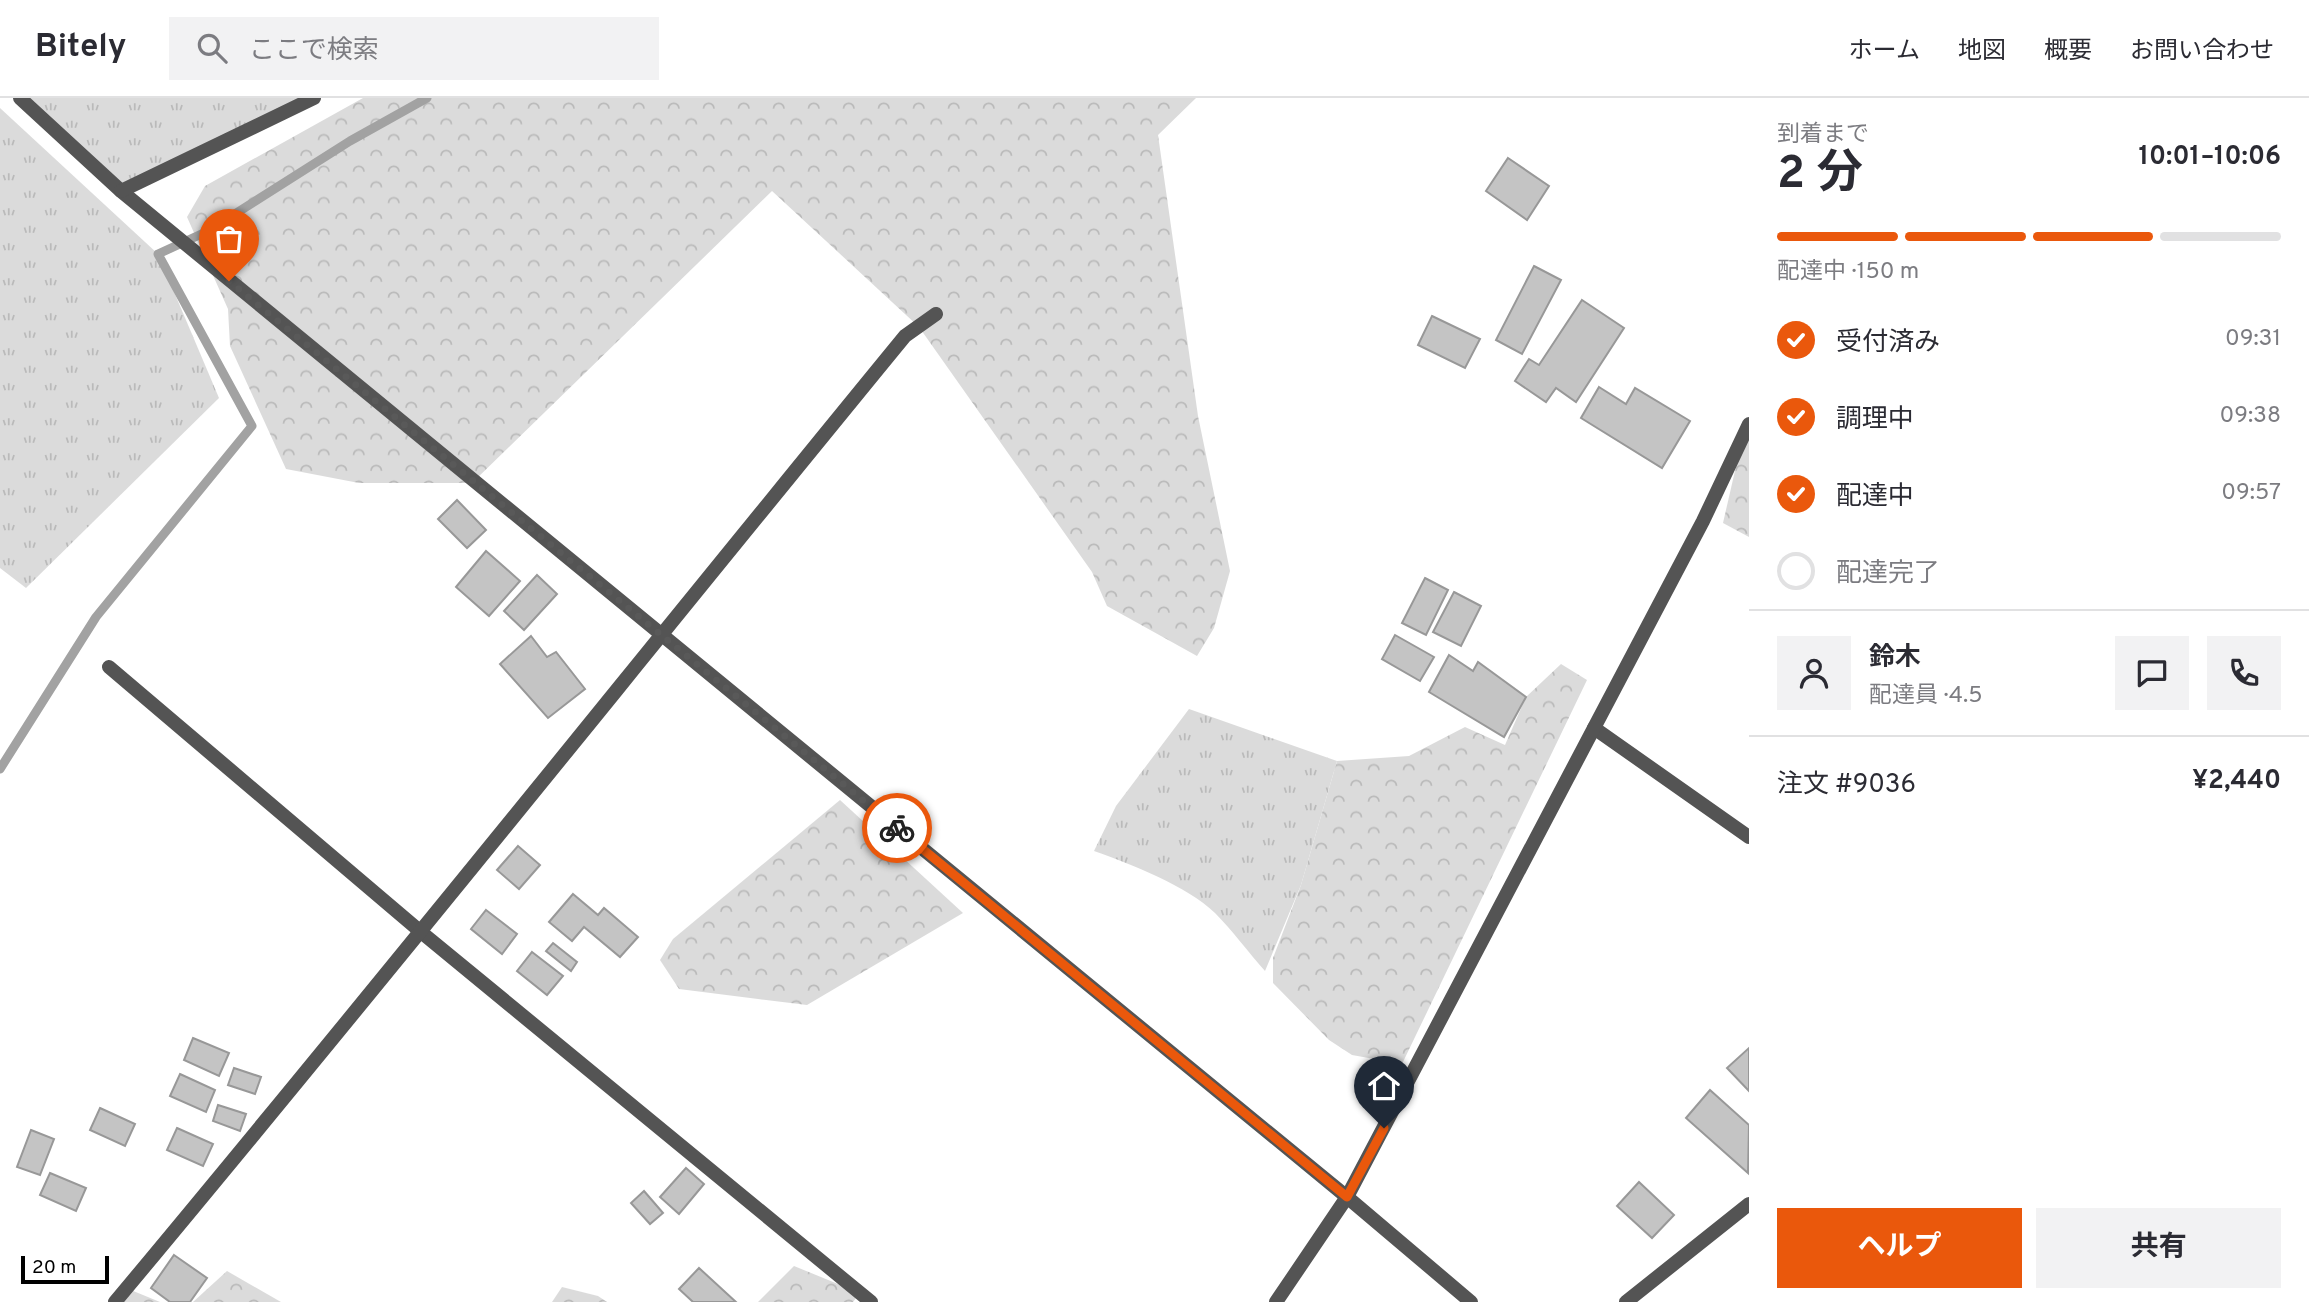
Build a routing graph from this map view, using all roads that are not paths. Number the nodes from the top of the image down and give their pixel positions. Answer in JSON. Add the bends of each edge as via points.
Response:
{"nodes":[{"id":1,"x":20,"y":98,"type":"edge"},
{"id":2,"x":314,"y":98,"type":"edge"},
{"id":3,"x":121,"y":191,"type":"junction"},
{"id":4,"x":936,"y":314,"type":"dead end"},
{"id":5,"x":1749,"y":424,"type":"edge"},
{"id":6,"x":660,"y":635,"type":"junction"},
{"id":7,"x":109,"y":667,"type":"dead end"},
{"id":8,"x":1594,"y":727,"type":"junction"},
{"id":9,"x":1749,"y":837,"type":"edge"},
{"id":10,"x":421,"y":932,"type":"junction"},
{"id":11,"x":1347,"y":1197,"type":"junction"},
{"id":12,"x":1749,"y":1204,"type":"edge"},
{"id":13,"x":862,"y":1299,"type":"edge"},
{"id":14,"x":115,"y":1302,"type":"edge"},
{"id":15,"x":1276,"y":1302,"type":"edge"},
{"id":16,"x":1471,"y":1302,"type":"edge"},
{"id":17,"x":1626,"y":1302,"type":"edge"}],
"edges":[{"from":1,"to":3,"type":"street"},
{"from":2,"to":3,"type":"street"},
{"from":3,"to":6,"type":"street"},
{"from":4,"to":6,"type":"street","via":[[905,336]]},
{"from":5,"to":8,"type":"street"},
{"from":6,"to":10,"type":"street"},
{"from":6,"to":11,"type":"street"},
{"from":7,"to":10,"type":"street"},
{"from":8,"to":9,"type":"street"},
{"from":8,"to":11,"type":"street"},
{"from":10,"to":13,"type":"street"},
{"from":10,"to":14,"type":"street"},
{"from":11,"to":15,"type":"street"},
{"from":11,"to":16,"type":"street"},
{"from":12,"to":17,"type":"street"}]}
